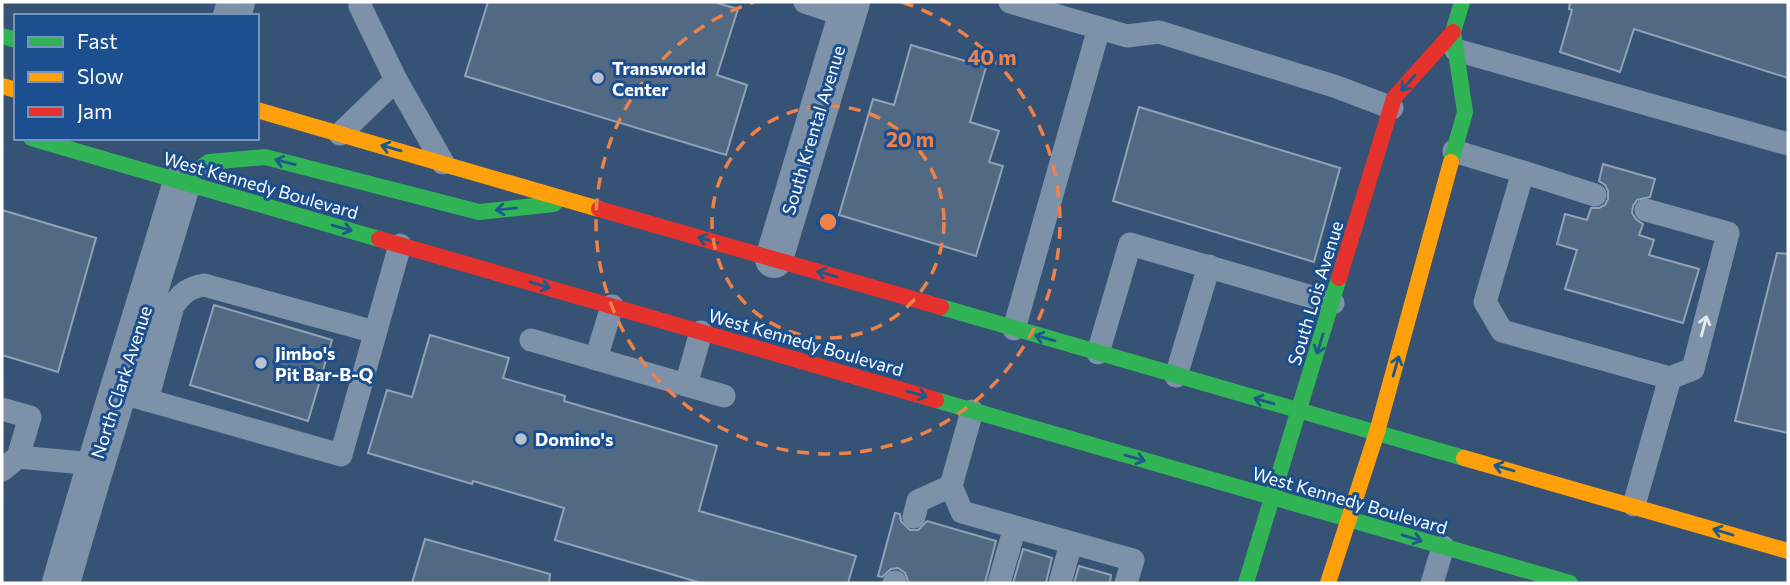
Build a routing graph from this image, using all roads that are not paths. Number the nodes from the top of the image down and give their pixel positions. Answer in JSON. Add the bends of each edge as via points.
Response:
{"nodes":[{"id":1,"x":361,"y":2,"type":"edge"},
{"id":2,"x":805,"y":2,"type":"edge"},
{"id":3,"x":1010,"y":2,"type":"edge"},
{"id":4,"x":1462,"y":2,"type":"edge"},
{"id":5,"x":849,"y":9,"type":"edge"},
{"id":6,"x":1099,"y":27,"type":"junction"},
{"id":7,"x":1454,"y":41,"type":"junction"},
{"id":8,"x":396,"y":80,"type":"junction"},
{"id":9,"x":1392,"y":108,"type":"junction"},
{"id":10,"x":259,"y":111,"type":"edge"},
{"id":11,"x":340,"y":134,"type":"junction"},
{"id":12,"x":38,"y":140,"type":"edge"},
{"id":13,"x":1788,"y":144,"type":"edge"},
{"id":14,"x":1454,"y":151,"type":"junction"},
{"id":15,"x":443,"y":163,"type":"junction"},
{"id":16,"x":1523,"y":172,"type":"junction"},
{"id":17,"x":182,"y":182,"type":"junction"},
{"id":18,"x":1595,"y":195,"type":"dead end"},
{"id":19,"x":574,"y":201,"type":"junction"},
{"id":20,"x":1646,"y":210,"type":"dead end"},
{"id":21,"x":400,"y":245,"type":"junction"},
{"id":22,"x":774,"y":259,"type":"junction"},
{"id":23,"x":1209,"y":266,"type":"junction"},
{"id":24,"x":1333,"y":303,"type":"junction"},
{"id":25,"x":611,"y":306,"type":"junction"},
{"id":26,"x":1014,"y":329,"type":"junction"},
{"id":27,"x":375,"y":332,"type":"junction"},
{"id":28,"x":701,"y":332,"type":"junction"},
{"id":29,"x":531,"y":340,"type":"dead end"},
{"id":30,"x":1098,"y":353,"type":"junction"},
{"id":31,"x":596,"y":359,"type":"junction"},
{"id":32,"x":1177,"y":376,"type":"junction"},
{"id":33,"x":1670,"y":378,"type":"junction"},
{"id":34,"x":686,"y":385,"type":"junction"},
{"id":35,"x":133,"y":396,"type":"junction"},
{"id":36,"x":724,"y":396,"type":"dead end"},
{"id":37,"x":2,"y":409,"type":"edge"},
{"id":38,"x":972,"y":411,"type":"junction"},
{"id":39,"x":1300,"y":411,"type":"junction"},
{"id":40,"x":1377,"y":432,"type":"junction"},
{"id":41,"x":10,"y":464,"type":"edge"},
{"id":42,"x":94,"y":464,"type":"junction"},
{"id":43,"x":951,"y":486,"type":"junction"},
{"id":44,"x":1271,"y":497,"type":"junction"},
{"id":45,"x":1634,"y":505,"type":"junction"},
{"id":46,"x":914,"y":517,"type":"dead end"},
{"id":47,"x":1347,"y":519,"type":"junction"},
{"id":48,"x":1015,"y":527,"type":"junction"},
{"id":49,"x":1071,"y":543,"type":"junction"},
{"id":50,"x":1443,"y":547,"type":"junction"},
{"id":51,"x":1788,"y":551,"type":"edge"},
{"id":52,"x":61,"y":583,"type":"edge"},
{"id":53,"x":999,"y":583,"type":"edge"},
{"id":54,"x":1060,"y":583,"type":"edge"},
{"id":55,"x":1126,"y":583,"type":"edge"},
{"id":56,"x":1246,"y":583,"type":"edge"},
{"id":57,"x":1328,"y":583,"type":"edge"},
{"id":58,"x":1432,"y":583,"type":"edge"},
{"id":59,"x":1570,"y":583,"type":"edge"}],
"edges":[{"from":1,"to":8,"type":"lane"},
{"from":2,"to":5,"type":"lane"},
{"from":3,"to":6,"type":"lane"},
{"from":4,"to":7,"type":"main road","name":"South Lois Avenue"},
{"from":5,"to":22,"type":"street","name":"South Krental Avenue"},
{"from":6,"to":9,"type":"lane","via":[[1127,36],[1159,32]]},
{"from":6,"to":26,"type":"lane"},
{"from":7,"to":9,"type":"main road","name":"South Lois Avenue","one_way":true,"via":[[1394,98]]},
{"from":7,"to":13,"type":"lane"},
{"from":7,"to":14,"type":"main road","name":"South Lois Avenue","via":[[1465,112]]},
{"from":8,"to":11,"type":"lane"},
{"from":8,"to":15,"type":"lane"},
{"from":9,"to":24,"type":"main road","name":"South Lois Avenue"},
{"from":10,"to":11,"type":"main road"},
{"from":15,"to":11,"type":"main road","one_way":true},
{"from":12,"to":17,"type":"main road","name":"West Kennedy Boulevard"},
{"from":14,"to":16,"type":"lane"},
{"from":40,"to":14,"type":"main road","name":"South Lois Avenue","one_way":true},
{"from":15,"to":19,"type":"main road"},
{"from":16,"to":18,"type":"lane"},
{"from":16,"to":33,"type":"lane","via":[[1485,302],[1502,331]]},
{"from":19,"to":17,"type":"main road","one_way":true,"via":[[479,212],[265,157],[209,162]]},
{"from":17,"to":21,"type":"main road","name":"West Kennedy Boulevard","one_way":true},
{"from":17,"to":35,"type":"street","name":"North Clark Avenue"},
{"from":22,"to":19,"type":"main road","one_way":true},
{"from":33,"to":20,"type":"lane","one_way":true,"via":[[1693,369],[1728,233]]},
{"from":21,"to":25,"type":"main road","name":"West Kennedy Boulevard","one_way":true},
{"from":21,"to":27,"type":"lane"},
{"from":26,"to":22,"type":"main road","one_way":true},
{"from":23,"to":24,"type":"lane"},
{"from":23,"to":30,"type":"lane","via":[[1130,244]]},
{"from":23,"to":32,"type":"lane"},
{"from":24,"to":39,"type":"main road","name":"South Lois Avenue","one_way":true},
{"from":25,"to":28,"type":"main road","name":"West Kennedy Boulevard"},
{"from":25,"to":31,"type":"lane"},
{"from":30,"to":26,"type":"main road","one_way":true},
{"from":27,"to":35,"type":"lane","via":[[204,285],[190,287],[173,306]]},
{"from":27,"to":35,"type":"lane","via":[[341,456]]},
{"from":28,"to":34,"type":"lane"},
{"from":28,"to":38,"type":"main road","name":"West Kennedy Boulevard","one_way":true},
{"from":29,"to":31,"type":"lane"},
{"from":30,"to":32,"type":"main road"},
{"from":31,"to":34,"type":"lane"},
{"from":39,"to":32,"type":"main road","one_way":true},
{"from":33,"to":45,"type":"lane"},
{"from":34,"to":36,"type":"lane"},
{"from":35,"to":42,"type":"street","name":"North Clark Avenue"},
{"from":37,"to":41,"type":"lane","via":[[30,416]]},
{"from":38,"to":43,"type":"lane"},
{"from":38,"to":44,"type":"main road","name":"West Kennedy Boulevard","one_way":true},
{"from":39,"to":40,"type":"main road"},
{"from":39,"to":44,"type":"main road","name":"South Lois Avenue"},
{"from":45,"to":40,"type":"main road","one_way":true},
{"from":40,"to":47,"type":"main road","name":"South Lois Avenue"},
{"from":41,"to":42,"type":"lane"},
{"from":42,"to":52,"type":"street","name":"North Clark Avenue"},
{"from":43,"to":46,"type":"lane","via":[[918,501]]},
{"from":43,"to":48,"type":"lane","via":[[962,512]]},
{"from":44,"to":47,"type":"main road","name":"West Kennedy Boulevard"},
{"from":44,"to":56,"type":"main road","name":"South Lois Avenue"},
{"from":51,"to":45,"type":"main road","one_way":true},
{"from":47,"to":50,"type":"main road","name":"West Kennedy Boulevard","one_way":true},
{"from":47,"to":57,"type":"main road","name":"South Lois Avenue"},
{"from":48,"to":49,"type":"lane"},
{"from":48,"to":53,"type":"lane"},
{"from":49,"to":54,"type":"lane"},
{"from":49,"to":55,"type":"lane","via":[[1133,560]]},
{"from":50,"to":58,"type":"lane"},
{"from":50,"to":59,"type":"main road","name":"West Kennedy Boulevard"}]}
